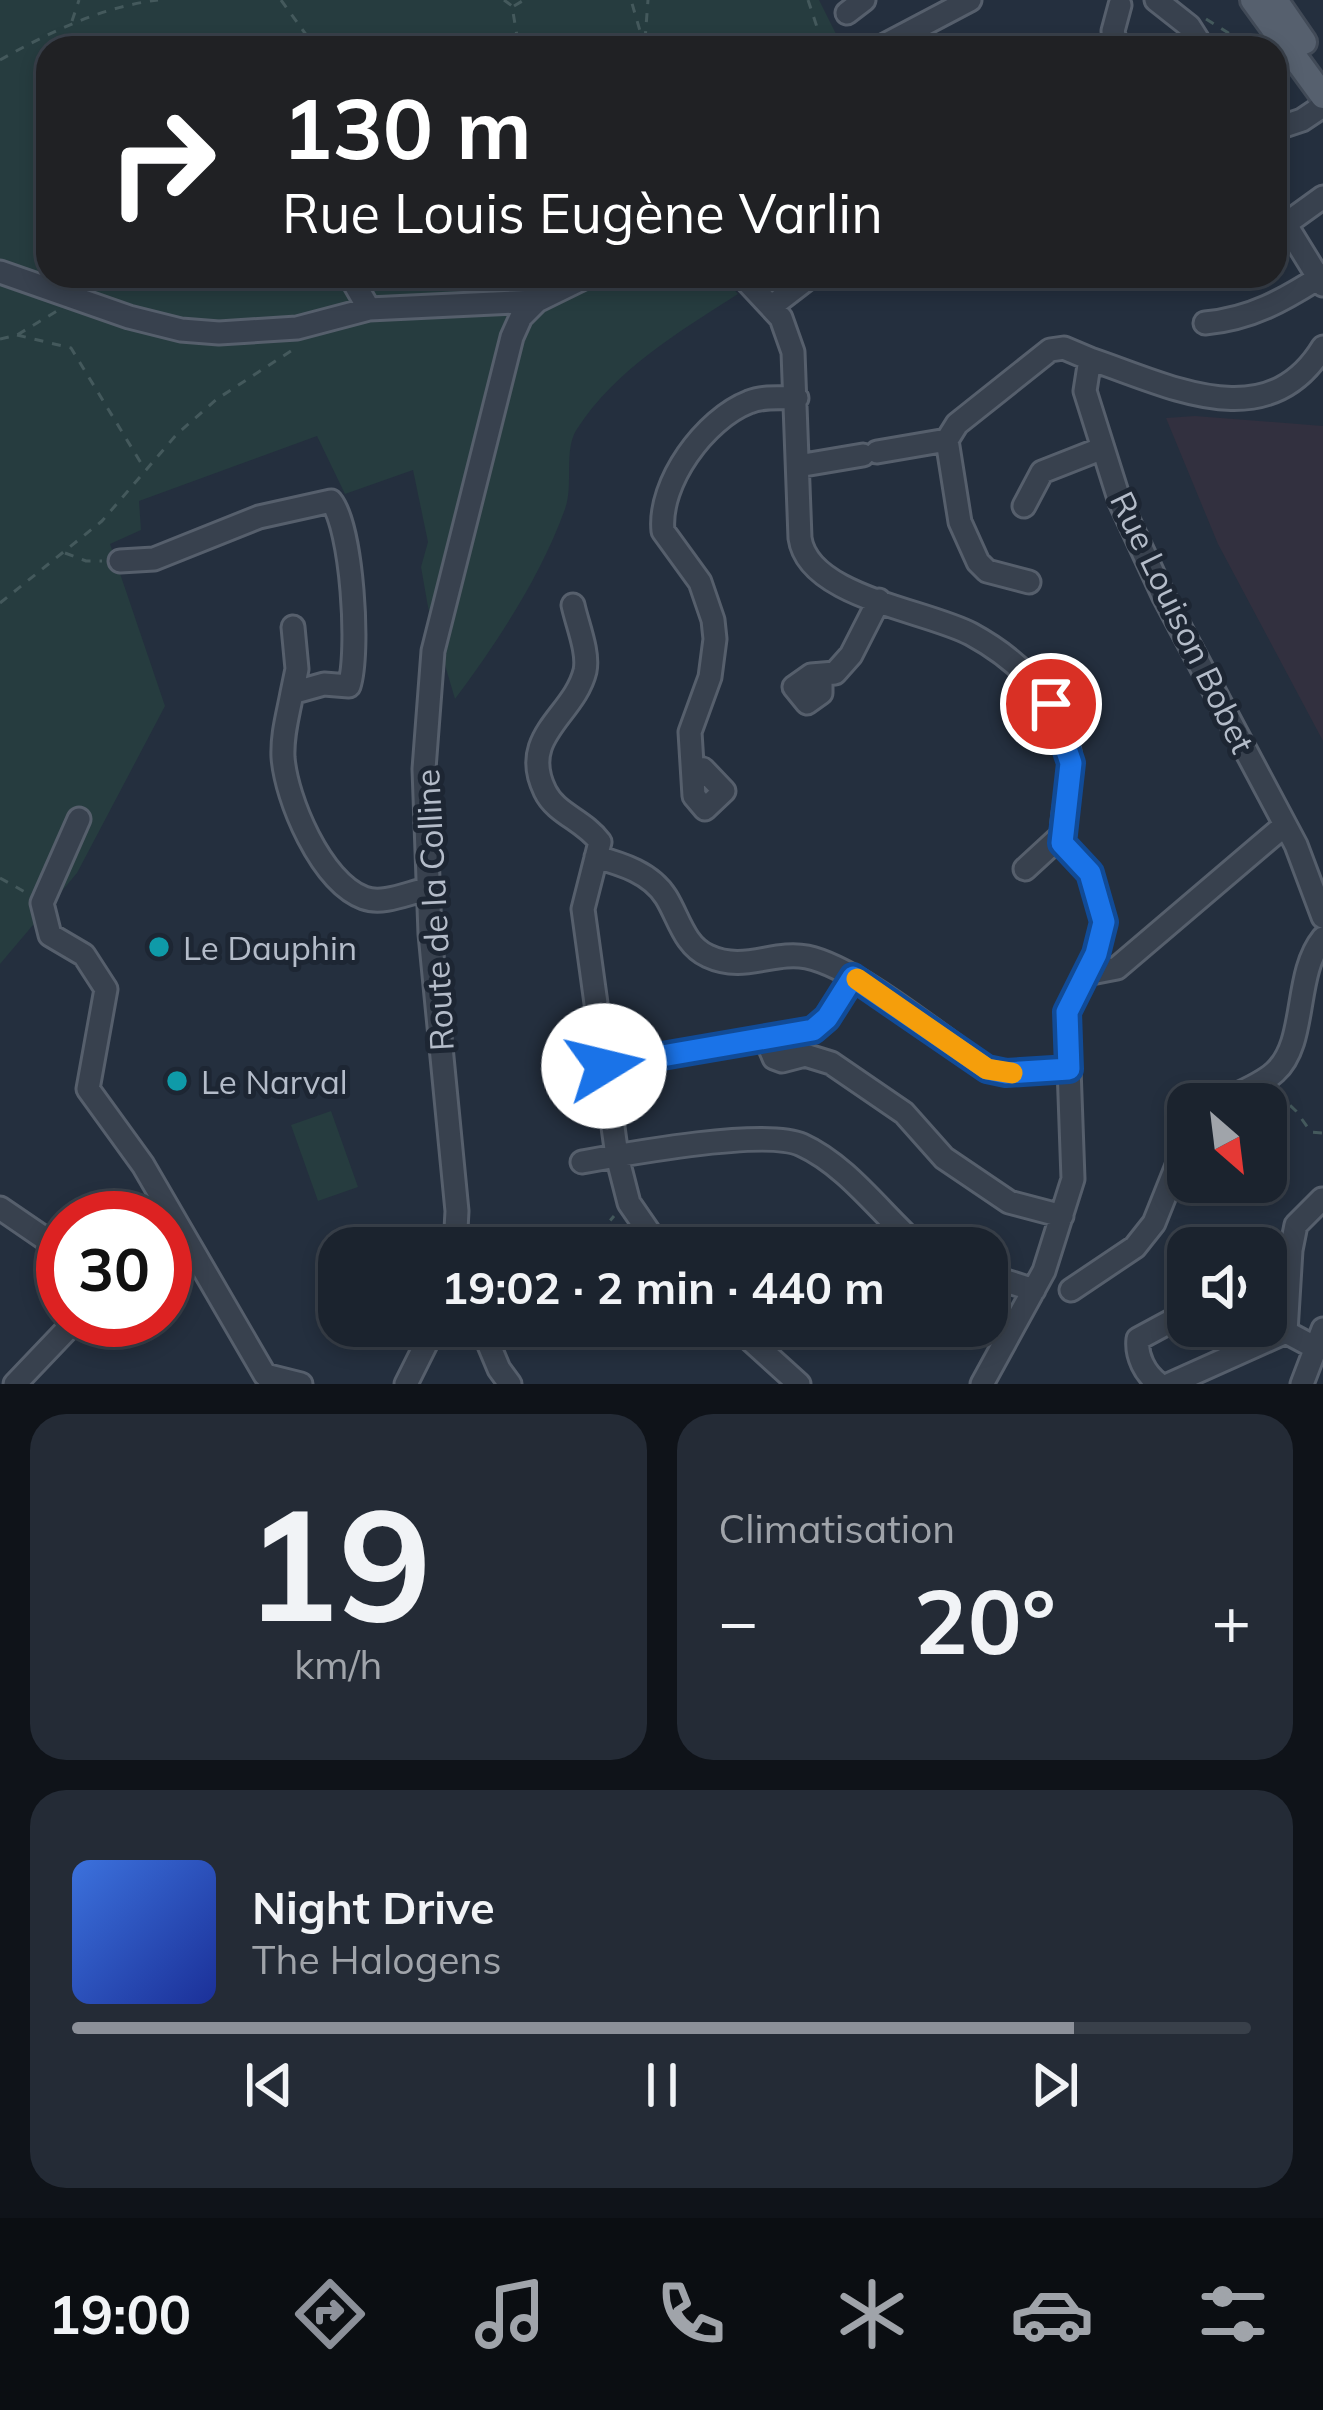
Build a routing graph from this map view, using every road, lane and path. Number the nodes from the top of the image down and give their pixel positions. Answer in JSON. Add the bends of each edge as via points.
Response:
{"nodes":[{"id":1,"x":79,"y":0,"type":"edge"},
{"id":2,"x":158,"y":0,"type":"edge"},
{"id":3,"x":281,"y":0,"type":"edge"},
{"id":4,"x":504,"y":0,"type":"edge"},
{"id":5,"x":516,"y":0,"type":"edge"},
{"id":6,"x":524,"y":0,"type":"edge"},
{"id":7,"x":631,"y":0,"type":"edge"},
{"id":8,"x":648,"y":0,"type":"edge"},
{"id":9,"x":808,"y":0,"type":"edge"},
{"id":10,"x":970,"y":0,"type":"edge"},
{"id":11,"x":1156,"y":0,"type":"edge"},
{"id":12,"x":1260,"y":1,"type":"edge"},
{"id":13,"x":1122,"y":2,"type":"edge"},
{"id":14,"x":512,"y":6,"type":"junction"},
{"id":15,"x":72,"y":22,"type":"junction"},
{"id":16,"x":1189,"y":26,"type":"junction"},
{"id":17,"x":1276,"y":33,"type":"junction"},
{"id":18,"x":45,"y":36,"type":"edge"},
{"id":19,"x":307,"y":36,"type":"edge"},
{"id":20,"x":517,"y":36,"type":"edge"},
{"id":21,"x":642,"y":36,"type":"edge"},
{"id":22,"x":646,"y":36,"type":"edge"},
{"id":23,"x":816,"y":36,"type":"edge"},
{"id":24,"x":902,"y":36,"type":"edge"},
{"id":25,"x":1114,"y":36,"type":"edge"},
{"id":26,"x":1195,"y":36,"type":"edge"},
{"id":27,"x":1237,"y":36,"type":"edge"},
{"id":28,"x":1270,"y":36,"type":"edge"},
{"id":29,"x":1278,"y":36,"type":"edge"},
{"id":30,"x":36,"y":40,"type":"edge"},
{"id":31,"x":1287,"y":48,"type":"edge"},
{"id":32,"x":0,"y":59,"type":"edge"},
{"id":33,"x":1323,"y":68,"type":"edge"},
{"id":34,"x":1323,"y":96,"type":"edge"},
{"id":35,"x":1323,"y":106,"type":"edge"},
{"id":36,"x":1287,"y":125,"type":"edge"},
{"id":37,"x":1323,"y":197,"type":"edge"},
{"id":38,"x":1287,"y":212,"type":"edge"},
{"id":39,"x":1287,"y":224,"type":"edge"},
{"id":40,"x":0,"y":272,"type":"edge"},
{"id":41,"x":1322,"y":279,"type":"edge"},
{"id":42,"x":36,"y":284,"type":"edge"},
{"id":43,"x":49,"y":288,"type":"edge"},
{"id":44,"x":357,"y":288,"type":"edge"},
{"id":45,"x":563,"y":288,"type":"edge"},
{"id":46,"x":754,"y":288,"type":"edge"},
{"id":47,"x":796,"y":288,"type":"edge"},
{"id":48,"x":79,"y":298,"type":"junction"},
{"id":49,"x":536,"y":301,"type":"junction"},
{"id":50,"x":772,"y":306,"type":"junction"},
{"id":51,"x":370,"y":310,"type":"junction"},
{"id":52,"x":1204,"y":323,"type":"dead end"},
{"id":53,"x":17,"y":335,"type":"junction"},
{"id":54,"x":0,"y":340,"type":"edge"},
{"id":55,"x":302,"y":344,"type":"dead end"},
{"id":56,"x":1323,"y":347,"type":"edge"},
{"id":57,"x":1090,"y":359,"type":"junction"},
{"id":58,"x":796,"y":398,"type":"junction"},
{"id":59,"x":947,"y":440,"type":"junction"},
{"id":60,"x":1103,"y":448,"type":"junction"},
{"id":61,"x":798,"y":466,"type":"junction"},
{"id":62,"x":145,"y":468,"type":"junction"},
{"id":63,"x":1024,"y":506,"type":"dead end"},
{"id":64,"x":63,"y":552,"type":"junction"},
{"id":65,"x":120,"y":561,"type":"joint"},
{"id":66,"x":1029,"y":582,"type":"dead end"},
{"id":67,"x":879,"y":600,"type":"junction"},
{"id":68,"x":0,"y":603,"type":"edge"},
{"id":69,"x":573,"y":605,"type":"dead end"},
{"id":70,"x":293,"y":628,"type":"dead end"},
{"id":71,"x":820,"y":677,"type":"dead end"},
{"id":72,"x":292,"y":693,"type":"junction"},
{"id":73,"x":695,"y":773,"type":"dead end"},
{"id":74,"x":80,"y":818,"type":"dead end"},
{"id":75,"x":1285,"y":825,"type":"junction"},
{"id":76,"x":1062,"y":835,"type":"junction"},
{"id":77,"x":596,"y":857,"type":"junction"},
{"id":78,"x":1024,"y":869,"type":"dead end"},
{"id":79,"x":0,"y":878,"type":"edge"},
{"id":80,"x":427,"y":889,"type":"junction"},
{"id":81,"x":42,"y":903,"type":"junction"},
{"id":82,"x":1323,"y":917,"type":"edge"},
{"id":83,"x":1323,"y":938,"type":"edge"},
{"id":84,"x":1086,"y":974,"type":"junction"},
{"id":85,"x":853,"y":977,"type":"junction"},
{"id":86,"x":766,"y":1040,"type":"junction"},
{"id":87,"x":604,"y":1066,"type":"junction"},
{"id":88,"x":1069,"y":1069,"type":"junction"},
{"id":89,"x":1261,"y":1080,"type":"junction"},
{"id":90,"x":1255,"y":1083,"type":"edge"},
{"id":91,"x":1323,"y":1133,"type":"edge"},
{"id":92,"x":617,"y":1156,"type":"junction"},
{"id":93,"x":582,"y":1162,"type":"dead end"},
{"id":94,"x":1167,"y":1190,"type":"edge"},
{"id":95,"x":1322,"y":1199,"type":"edge"},
{"id":96,"x":629,"y":1203,"type":"junction"},
{"id":97,"x":0,"y":1208,"type":"edge"},
{"id":98,"x":1062,"y":1216,"type":"junction"},
{"id":99,"x":456,"y":1227,"type":"edge"},
{"id":100,"x":607,"y":1227,"type":"edge"},
{"id":101,"x":646,"y":1227,"type":"edge"},
{"id":102,"x":898,"y":1227,"type":"edge"},
{"id":103,"x":36,"y":1233,"type":"edge"},
{"id":104,"x":1008,"y":1282,"type":"edge"},
{"id":105,"x":1034,"y":1290,"type":"junction"},
{"id":106,"x":1071,"y":1290,"type":"dead end"},
{"id":107,"x":1287,"y":1321,"type":"edge"},
{"id":108,"x":1167,"y":1323,"type":"edge"},
{"id":109,"x":1287,"y":1332,"type":"edge"},
{"id":110,"x":50,"y":1347,"type":"edge"},
{"id":111,"x":424,"y":1347,"type":"edge"},
{"id":112,"x":490,"y":1347,"type":"edge"},
{"id":113,"x":511,"y":1347,"type":"edge"},
{"id":114,"x":757,"y":1347,"type":"edge"},
{"id":115,"x":1253,"y":1347,"type":"edge"},
{"id":116,"x":1318,"y":1348,"type":"edge"},
{"id":117,"x":495,"y":1360,"type":"junction"},
{"id":118,"x":793,"y":1382,"type":"edge"},
{"id":119,"x":15,"y":1384,"type":"edge"},
{"id":120,"x":302,"y":1384,"type":"edge"},
{"id":121,"x":406,"y":1384,"type":"edge"},
{"id":122,"x":510,"y":1384,"type":"edge"},
{"id":123,"x":982,"y":1384,"type":"edge"},
{"id":124,"x":1159,"y":1384,"type":"edge"},
{"id":125,"x":1170,"y":1384,"type":"edge"},
{"id":126,"x":1302,"y":1384,"type":"edge"}],
"edges":[{"from":1,"to":15,"type":"path"},
{"from":2,"to":15,"type":"path"},
{"from":3,"to":19,"type":"path"},
{"from":4,"to":14,"type":"path"},
{"from":5,"to":14,"type":"path"},
{"from":6,"to":14,"type":"path"},
{"from":7,"to":21,"type":"path"},
{"from":8,"to":22,"type":"path"},
{"from":9,"to":23,"type":"path"},
{"from":10,"to":24,"type":"street"},
{"from":11,"to":16,"type":"street"},
{"from":12,"to":17,"type":"main road"},
{"from":12,"to":33,"type":"main road"},
{"from":13,"to":25,"type":"street"},
{"from":14,"to":20,"type":"path"},
{"from":15,"to":18,"type":"path"},
{"from":16,"to":26,"type":"street"},
{"from":16,"to":27,"type":"path","via":[[1207,20]]},
{"from":17,"to":28,"type":"path"},
{"from":17,"to":29,"type":"main road"},
{"from":30,"to":32,"type":"path"},
{"from":31,"to":34,"type":"main road"},
{"from":35,"to":36,"type":"street"},
{"from":37,"to":38,"type":"street"},
{"from":39,"to":41,"type":"street"},
{"from":40,"to":42,"type":"street"},
{"from":41,"to":52,"type":"street","via":[[1238,320]]},
{"from":43,"to":48,"type":"street"},
{"from":44,"to":51,"type":"street"},
{"from":45,"to":49,"type":"street"},
{"from":46,"to":50,"type":"street"},
{"from":47,"to":50,"type":"street"},
{"from":48,"to":51,"type":"street","via":[[181,331],[219,333],[297,328]]},
{"from":48,"to":53,"type":"path"},
{"from":49,"to":51,"type":"street"},
{"from":49,"to":80,"type":"street","name":"Route de la Colline","via":[[512,337],[434,651],[424,769]]},
{"from":50,"to":58,"type":"street","via":[[793,352]]},
{"from":53,"to":54,"type":"path"},
{"from":53,"to":62,"type":"path","via":[[71,348]]},
{"from":55,"to":62,"type":"path","via":[[217,399]]},
{"from":56,"to":57,"type":"street","via":[[1286,386],[1240,402]]},
{"from":57,"to":59,"type":"street","via":[[1050,350]]},
{"from":57,"to":60,"type":"street","name":"Rue Louison Bobet","via":[[1085,391]]},
{"from":58,"to":61,"type":"street"},
{"from":58,"to":73,"type":"street","via":[[757,399],[723,417],[667,496],[663,531],[709,601],[715,639],[690,732]]},
{"from":59,"to":61,"type":"street"},
{"from":59,"to":66,"type":"street","via":[[960,522],[979,562]]},
{"from":60,"to":63,"type":"street","via":[[1042,472]]},
{"from":60,"to":75,"type":"street","name":"Rue Louison Bobet","via":[[1164,597]]},
{"from":61,"to":67,"type":"street","via":[[805,555],[840,586]]},
{"from":62,"to":64,"type":"path","via":[[102,521]]},
{"from":64,"to":65,"type":"path"},
{"from":64,"to":68,"type":"path"},
{"from":65,"to":72,"type":"street","via":[[154,560],[259,517],[331,501],[353,608],[356,687]]},
{"from":67,"to":71,"type":"street","via":[[851,655]]},
{"from":67,"to":76,"type":"street","via":[[966,632],[1037,685],[1071,763]]},
{"from":69,"to":77,"type":"street","via":[[586,665],[540,743],[538,765],[546,793],[600,842]]},
{"from":70,"to":72,"type":"street"},
{"from":72,"to":80,"type":"street","via":[[283,757],[294,808],[320,856],[362,898]]},
{"from":74,"to":81,"type":"street"},
{"from":75,"to":82,"type":"street","name":"Rue Louison Bobet"},
{"from":75,"to":84,"type":"street","via":[[1117,968]]},
{"from":76,"to":78,"type":"street"},
{"from":76,"to":84,"type":"street","via":[[1090,873],[1104,922]]},
{"from":77,"to":85,"type":"street","via":[[650,879],[703,955],[728,963],[801,955]]},
{"from":77,"to":87,"type":"street","via":[[583,908]]},
{"from":79,"to":81,"type":"path"},
{"from":80,"to":99,"type":"street","name":"Route de la Colline"},
{"from":81,"to":120,"type":"street","via":[[50,935],[84,955],[106,988],[88,1090],[143,1165],[265,1375]]},
{"from":83,"to":89,"type":"street","via":[[1309,955],[1292,1040],[1277,1070]]},
{"from":84,"to":88,"type":"street","via":[[1067,1012]]},
{"from":85,"to":86,"type":"street","via":[[813,1030]]},
{"from":85,"to":88,"type":"street","via":[[987,1069]]},
{"from":86,"to":87,"type":"street"},
{"from":86,"to":98,"type":"street","via":[[774,1058],[819,1057],[847,1073],[904,1113],[944,1158],[1009,1202]]},
{"from":87,"to":92,"type":"street"},
{"from":88,"to":98,"type":"street","via":[[1073,1179]]},
{"from":89,"to":90,"type":"street"},
{"from":89,"to":91,"type":"path","via":[[1311,1132]]},
{"from":92,"to":93,"type":"street"},
{"from":92,"to":96,"type":"street"},
{"from":92,"to":102,"type":"street","via":[[765,1138],[798,1143]]},
{"from":94,"to":106,"type":"street","via":[[1135,1247]]},
{"from":95,"to":107,"type":"street","via":[[1296,1225]]},
{"from":96,"to":100,"type":"path"},
{"from":96,"to":101,"type":"street"},
{"from":97,"to":103,"type":"street"},
{"from":98,"to":105,"type":"street"},
{"from":104,"to":105,"type":"street"},
{"from":105,"to":123,"type":"street"},
{"from":108,"to":124,"type":"street","via":[[1138,1339]]},
{"from":109,"to":116,"type":"street"},
{"from":110,"to":119,"type":"street"},
{"from":111,"to":121,"type":"street"},
{"from":112,"to":117,"type":"street"},
{"from":113,"to":117,"type":"path"},
{"from":114,"to":118,"type":"street"},
{"from":115,"to":125,"type":"street"},
{"from":116,"to":126,"type":"street"},
{"from":117,"to":122,"type":"street"}]}
